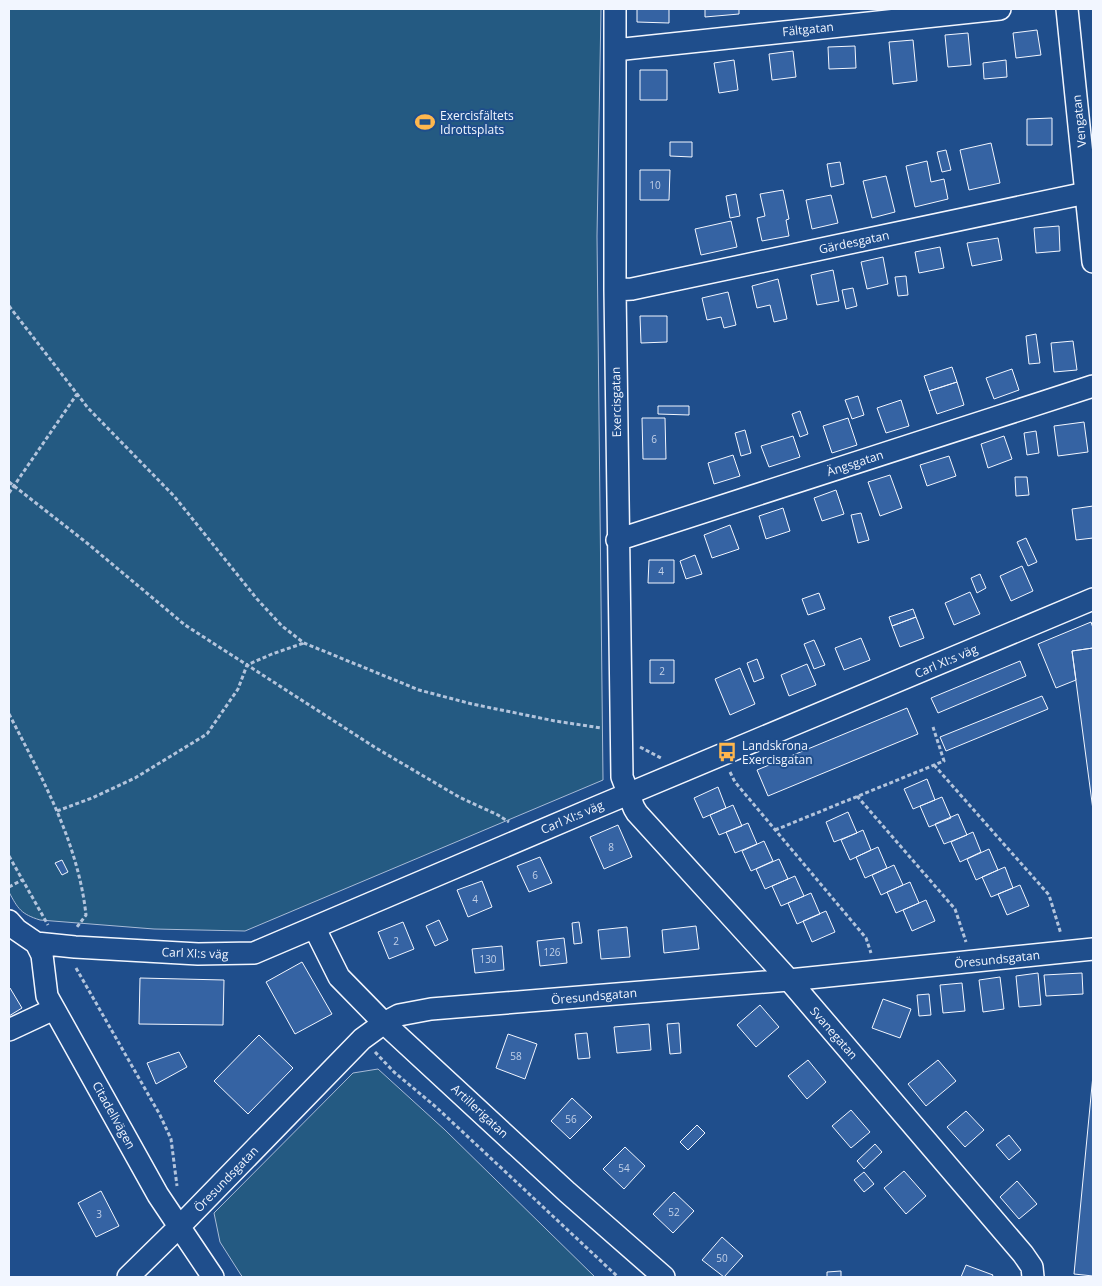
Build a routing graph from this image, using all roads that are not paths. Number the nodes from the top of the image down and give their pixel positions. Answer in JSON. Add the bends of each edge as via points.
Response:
{"nodes":[{"id":1,"x":615,"y":9,"type":"edge"},
{"id":2,"x":1000,"y":9,"type":"edge"},
{"id":3,"x":1067,"y":9,"type":"edge"},
{"id":4,"x":616,"y":50,"type":"junction"},
{"id":5,"x":1090,"y":194,"type":"edge"},
{"id":6,"x":1093,"y":262,"type":"edge"},
{"id":7,"x":614,"y":290,"type":"junction"},
{"id":8,"x":1093,"y":386,"type":"edge"},
{"id":9,"x":618,"y":540,"type":"junction"},
{"id":10,"x":1093,"y":599,"type":"edge"},
{"id":11,"x":628,"y":794,"type":"junction"},
{"id":12,"x":9,"y":921,"type":"edge"},
{"id":13,"x":315,"y":928,"type":"junction"},
{"id":14,"x":43,"y":936,"type":"junction"},
{"id":15,"x":1093,"y":949,"type":"edge"},
{"id":16,"x":789,"y":980,"type":"junction"},
{"id":17,"x":54,"y":1009,"type":"junction"},
{"id":18,"x":384,"y":1023,"type":"junction"},
{"id":19,"x":9,"y":1030,"type":"edge"},
{"id":20,"x":180,"y":1226,"type":"junction"},
{"id":21,"x":128,"y":1277,"type":"edge"},
{"id":22,"x":213,"y":1277,"type":"edge"},
{"id":23,"x":664,"y":1277,"type":"edge"},
{"id":24,"x":1033,"y":1277,"type":"edge"}],
"edges":[{"from":1,"to":4,"type":"street","name":"Exercisgatan"},
{"from":2,"to":4,"type":"street","name":"Fältgatan"},
{"from":3,"to":5,"type":"street","name":"Vengatan"},
{"from":4,"to":7,"type":"street","name":"Exercisgatan"},
{"from":5,"to":6,"type":"street","name":"Vengatan"},
{"from":5,"to":7,"type":"street","name":"Gärdesgatan","via":[[642,287]]},
{"from":7,"to":9,"type":"street","name":"Exercisgatan"},
{"from":8,"to":9,"type":"street","name":"Ängsgatan"},
{"from":9,"to":11,"type":"street","name":"Exercisgatan","via":[[622,777]]},
{"from":10,"to":11,"type":"street","name":"Carl XI:s väg"},
{"from":11,"to":13,"type":"street","name":"Carl XI:s väg"},
{"from":11,"to":16,"type":"street","name":"Svanegatan","via":[[637,812]]},
{"from":12,"to":14,"type":"street","via":[[17,930]]},
{"from":13,"to":14,"type":"street","name":"Carl XI:s väg","via":[[254,953],[233,955],[149,952]]},
{"from":13,"to":18,"type":"street","name":"Artillerigatan","via":[[339,977]]},
{"from":14,"to":17,"type":"street","name":"Citadellvägen","via":[[47,996]]},
{"from":15,"to":16,"type":"street","name":"Öresundsgatan"},
{"from":16,"to":18,"type":"street","name":"Öresundsgatan","via":[[431,1009],[399,1015]]},
{"from":16,"to":24,"type":"street","name":"Svanegatan","via":[[1023,1254],[1032,1267]]},
{"from":17,"to":19,"type":"street"},
{"from":17,"to":20,"type":"street","name":"Citadellvägen","via":[[158,1195]]},
{"from":18,"to":20,"type":"street","name":"Öresundsgatan","via":[[362,1039]]},
{"from":18,"to":23,"type":"street","name":"Artillerigatan"},
{"from":20,"to":21,"type":"street","name":"Öresundsgatan"},
{"from":20,"to":22,"type":"street","name":"Citadellvägen"}]}
